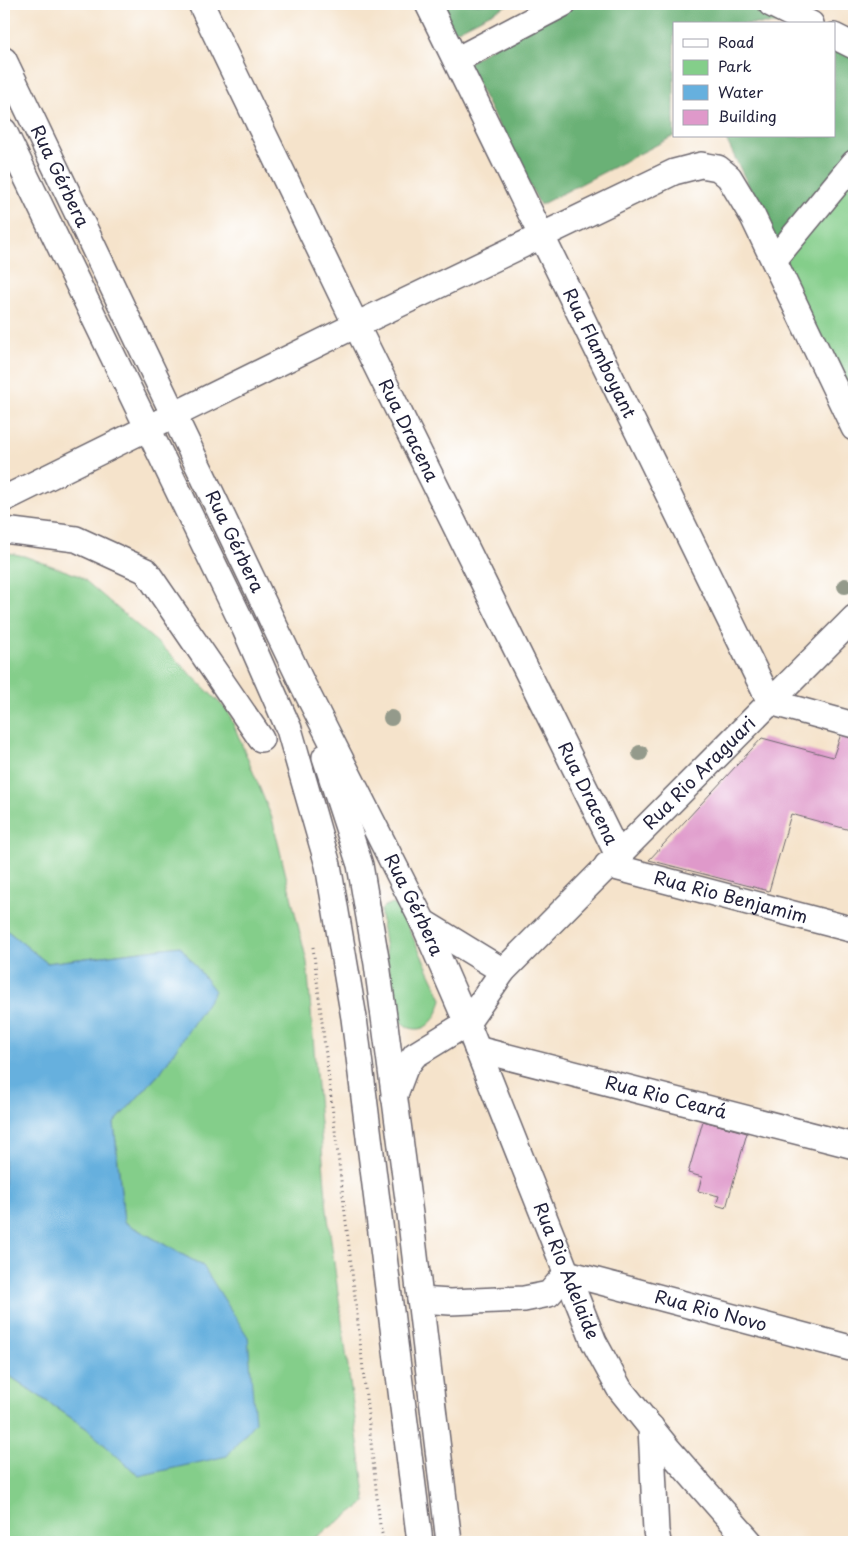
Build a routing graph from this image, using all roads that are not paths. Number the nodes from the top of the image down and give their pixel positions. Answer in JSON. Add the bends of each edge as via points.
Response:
{"nodes":[{"id":1,"x":201,"y":4,"type":"edge"},
{"id":2,"x":428,"y":4,"type":"edge"},
{"id":3,"x":564,"y":4,"type":"edge"},
{"id":4,"x":771,"y":4,"type":"edge"},
{"id":5,"x":807,"y":22,"type":"edge"},
{"id":6,"x":836,"y":37,"type":"edge"},
{"id":7,"x":854,"y":46,"type":"edge"},
{"id":8,"x":4,"y":60,"type":"edge"},
{"id":9,"x":456,"y":60,"type":"junction"},
{"id":10,"x":4,"y":131,"type":"edge"},
{"id":11,"x":854,"y":163,"type":"edge"},
{"id":12,"x":542,"y":236,"type":"junction"},
{"id":13,"x":774,"y":260,"type":"junction"},
{"id":14,"x":356,"y":325,"type":"junction"},
{"id":15,"x":174,"y":416,"type":"junction"},
{"id":16,"x":854,"y":428,"type":"edge"},
{"id":17,"x":148,"y":429,"type":"junction"},
{"id":18,"x":4,"y":499,"type":"edge"},
{"id":19,"x":4,"y":530,"type":"edge"},
{"id":20,"x":854,"y":618,"type":"edge"},
{"id":21,"x":302,"y":683,"type":"junction"},
{"id":22,"x":770,"y":702,"type":"junction"},
{"id":23,"x":854,"y":724,"type":"edge"},
{"id":24,"x":261,"y":739,"type":"dead end"},
{"id":25,"x":613,"y":860,"type":"junction"},
{"id":26,"x":422,"y":922,"type":"junction"},
{"id":27,"x":854,"y":930,"type":"edge"},
{"id":28,"x":502,"y":972,"type":"junction"},
{"id":29,"x":467,"y":1023,"type":"junction"},
{"id":30,"x":477,"y":1049,"type":"junction"},
{"id":31,"x":394,"y":1097,"type":"junction"},
{"id":32,"x":854,"y":1146,"type":"edge"},
{"id":33,"x":567,"y":1274,"type":"junction"},
{"id":34,"x":420,"y":1300,"type":"junction"},
{"id":35,"x":854,"y":1349,"type":"edge"},
{"id":36,"x":651,"y":1427,"type":"junction"},
{"id":37,"x":420,"y":1542,"type":"edge"},
{"id":38,"x":449,"y":1542,"type":"edge"},
{"id":39,"x":658,"y":1542,"type":"edge"},
{"id":40,"x":750,"y":1542,"type":"edge"}],
"edges":[{"from":1,"to":14,"type":"street","name":"Rua Dracena"},
{"from":2,"to":9,"type":"street","name":"Rua Flamboyant"},
{"from":3,"to":9,"type":"street"},
{"from":4,"to":5,"type":"street"},
{"from":6,"to":7,"type":"street"},
{"from":8,"to":15,"type":"street","name":"Rua Gérbera"},
{"from":9,"to":12,"type":"street","name":"Rua Flamboyant"},
{"from":10,"to":17,"type":"street","name":"Rua Gérbera"},
{"from":11,"to":13,"type":"street"},
{"from":12,"to":13,"type":"street","via":[[674,172],[701,165],[718,168],[729,177],[753,216]]},
{"from":12,"to":14,"type":"street"},
{"from":12,"to":22,"type":"street","name":"Rua Flamboyant"},
{"from":13,"to":16,"type":"street"},
{"from":14,"to":15,"type":"street"},
{"from":14,"to":25,"type":"street","name":"Rua Dracena"},
{"from":15,"to":17,"type":"street"},
{"from":15,"to":21,"type":"street","name":"Rua Gérbera"},
{"from":17,"to":18,"type":"street"},
{"from":17,"to":37,"type":"street","name":"Rua Gérbera","via":[[245,629],[289,729],[328,865],[354,1018]]},
{"from":19,"to":24,"type":"street","via":[[76,540],[146,571]]},
{"from":20,"to":22,"type":"street","name":"Rua Rio Araguari"},
{"from":21,"to":26,"type":"street","name":"Rua Gérbera"},
{"from":21,"to":31,"type":"street","via":[[360,866]]},
{"from":22,"to":23,"type":"street"},
{"from":22,"to":25,"type":"street","name":"Rua Rio Araguari"},
{"from":25,"to":27,"type":"street","name":"Rua Rio Benjamim"},
{"from":25,"to":28,"type":"street","name":"Rua Rio Araguari"},
{"from":26,"to":28,"type":"street"},
{"from":26,"to":29,"type":"street","name":"Rua Gérbera"},
{"from":28,"to":29,"type":"street"},
{"from":29,"to":30,"type":"street","name":"Rua Rio Adelaide"},
{"from":29,"to":31,"type":"street","via":[[415,1055],[405,1068]]},
{"from":30,"to":32,"type":"street","name":"Rua Rio Ceará"},
{"from":30,"to":33,"type":"street","name":"Rua Rio Adelaide"},
{"from":31,"to":34,"type":"street"},
{"from":33,"to":34,"type":"street","via":[[549,1294],[524,1299],[473,1302]]},
{"from":33,"to":35,"type":"street","name":"Rua Rio Novo"},
{"from":33,"to":36,"type":"street","name":"Rua Rio Adelaide","via":[[602,1358],[619,1388]]},
{"from":34,"to":38,"type":"street"},
{"from":36,"to":39,"type":"street"},
{"from":36,"to":40,"type":"street","name":"Rua Rio Adelaide"}]}
